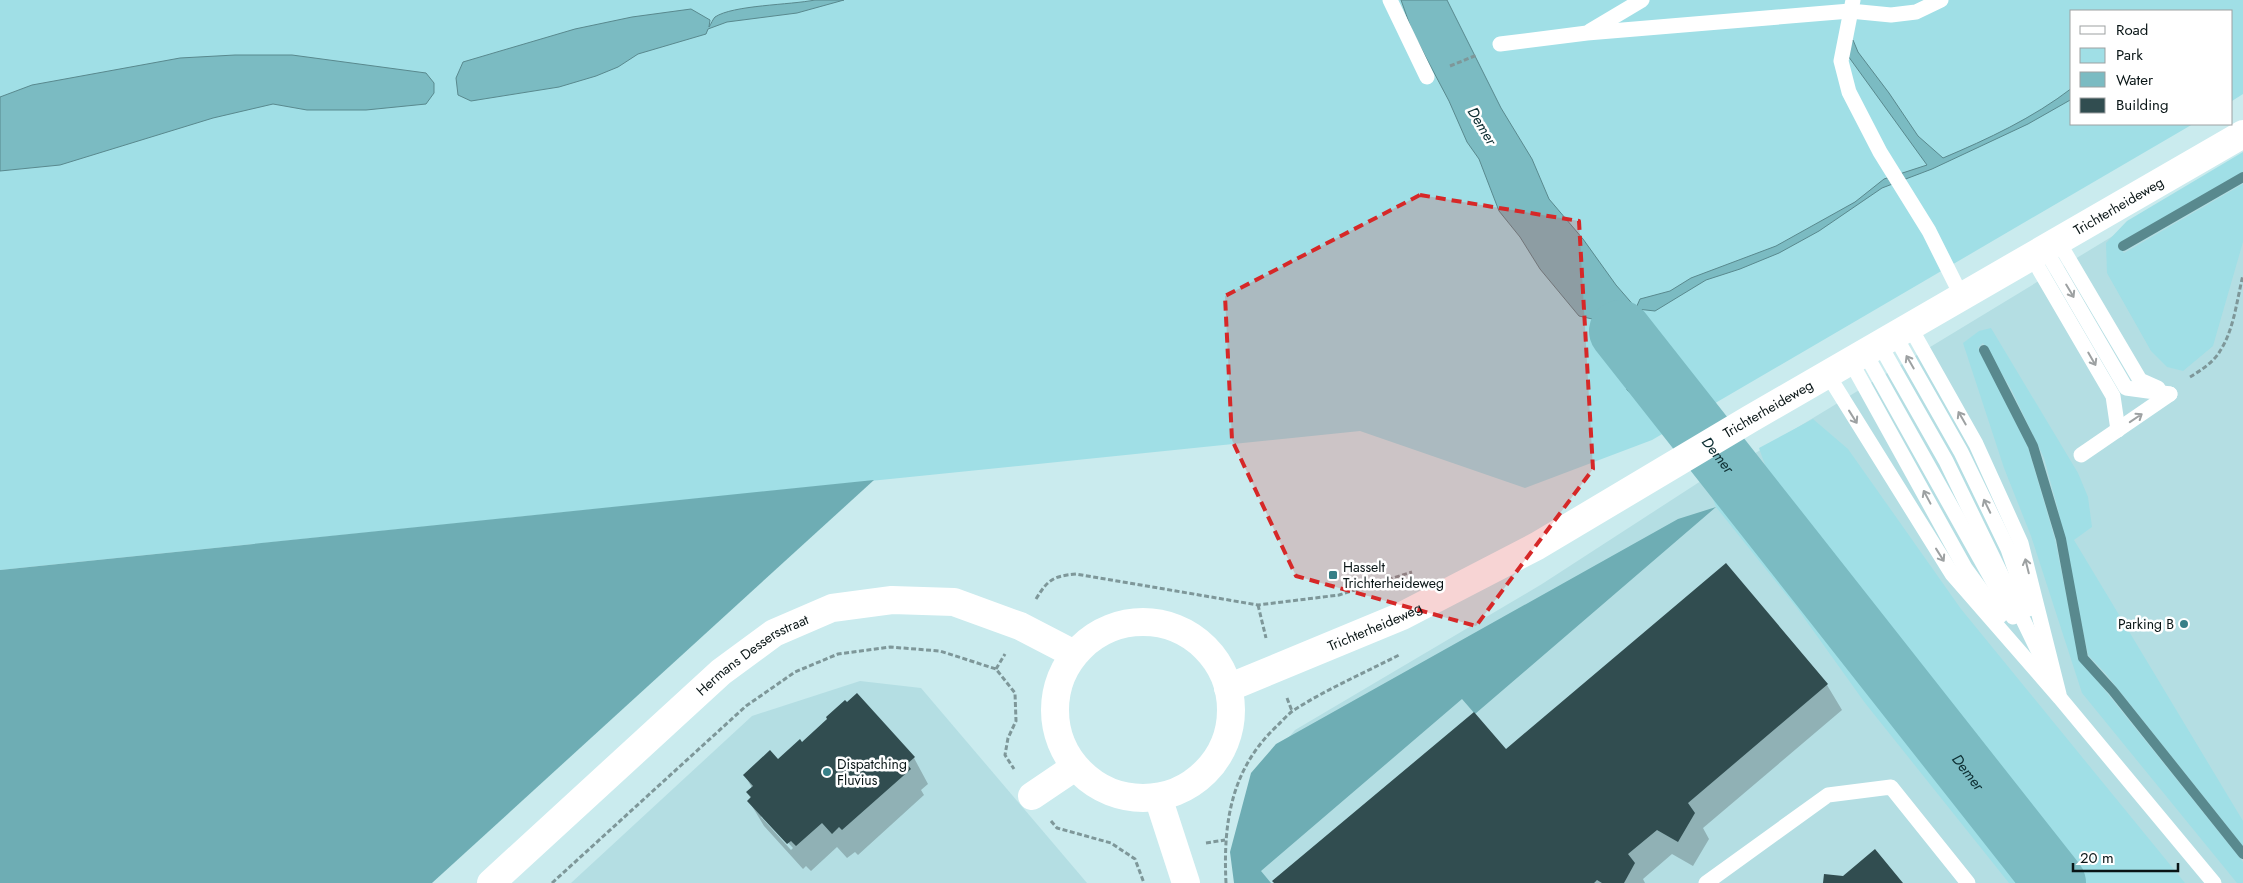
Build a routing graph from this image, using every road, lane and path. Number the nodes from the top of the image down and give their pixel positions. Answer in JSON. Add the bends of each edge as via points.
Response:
{"nodes":[{"id":1,"x":1390,"y":0,"type":"edge"},
{"id":2,"x":1642,"y":0,"type":"edge"},
{"id":3,"x":1940,"y":0,"type":"edge"},
{"id":4,"x":1852,"y":5,"type":"edge"},
{"id":5,"x":1587,"y":34,"type":"junction"},
{"id":6,"x":1500,"y":44,"type":"joint"},
{"id":7,"x":1427,"y":77,"type":"joint"},
{"id":8,"x":2243,"y":134,"type":"edge"},
{"id":9,"x":2045,"y":249,"type":"junction"},
{"id":10,"x":2243,"y":275,"type":"edge"},
{"id":11,"x":1962,"y":297,"type":"junction"},
{"id":12,"x":1880,"y":345,"type":"junction"},
{"id":13,"x":1828,"y":375,"type":"junction"},
{"id":14,"x":2185,"y":379,"type":"dead end"},
{"id":15,"x":2118,"y":430,"type":"junction"},
{"id":16,"x":2081,"y":455,"type":"dead end"},
{"id":17,"x":1421,"y":568,"type":"dead end"},
{"id":18,"x":1020,"y":626,"type":"junction"},
{"id":19,"x":1402,"y":653,"type":"dead end"},
{"id":20,"x":1074,"y":654,"type":"junction"},
{"id":21,"x":1228,"y":688,"type":"junction"},
{"id":22,"x":2060,"y":698,"type":"junction"},
{"id":23,"x":1075,"y":767,"type":"junction"},
{"id":24,"x":1032,"y":796,"type":"dead end"},
{"id":25,"x":1158,"y":797,"type":"junction"},
{"id":26,"x":491,"y":883,"type":"edge"},
{"id":27,"x":552,"y":883,"type":"edge"},
{"id":28,"x":1186,"y":883,"type":"edge"},
{"id":29,"x":1226,"y":883,"type":"edge"},
{"id":30,"x":1706,"y":883,"type":"edge"},
{"id":31,"x":1968,"y":883,"type":"edge"},
{"id":32,"x":2214,"y":883,"type":"edge"}],
"edges":[{"from":1,"to":7,"type":"lane"},
{"from":2,"to":5,"type":"lane"},
{"from":3,"to":4,"type":"lane","via":[[1916,12],[1891,15]]},
{"from":4,"to":5,"type":"lane"},
{"from":4,"to":11,"type":"lane","via":[[1841,61],[1849,92],[1880,152],[1929,231]]},
{"from":5,"to":6,"type":"lane"},
{"from":6,"to":7,"type":"path"},
{"from":8,"to":9,"type":"street","name":"Trichterheideweg"},
{"from":9,"to":11,"type":"street","name":"Trichterheideweg"},
{"from":9,"to":15,"type":"lane","one_way":true,"via":[[2113,396]]},
{"from":15,"to":9,"type":"lane","one_way":true,"via":[[2170,394],[2140,380]]},
{"from":10,"to":14,"type":"path","via":[[2228,334],[2220,352]]},
{"from":11,"to":12,"type":"street","name":"Trichterheideweg"},
{"from":12,"to":13,"type":"street","name":"Trichterheideweg"},
{"from":22,"to":12,"type":"lane","one_way":true,"via":[[1946,461]]},
{"from":22,"to":12,"type":"lane","one_way":true,"via":[[1966,568]]},
{"from":22,"to":12,"type":"lane","one_way":true,"via":[[2021,543],[1976,444]]},
{"from":13,"to":21,"type":"street","name":"Trichterheideweg","via":[[1537,546],[1402,616]]},
{"from":13,"to":22,"type":"lane","one_way":true,"via":[[1952,574]]},
{"from":15,"to":16,"type":"lane"},
{"from":17,"to":18,"type":"path","via":[[1339,595],[1258,605],[1076,574],[1058,576],[1044,584]]},
{"from":18,"to":20,"type":"street","name":"Hermans Dessersstraat"},
{"from":18,"to":26,"type":"street","name":"Hermans Dessersstraat","via":[[954,602],[892,600],[832,608],[774,633],[721,672]]},
{"from":18,"to":27,"type":"path","via":[[996,669],[940,651],[890,647],[838,654],[795,672],[746,706]]},
{"from":19,"to":29,"type":"path","via":[[1292,711],[1245,763],[1233,796],[1225,840]]},
{"from":20,"to":21,"type":"street","via":[[1098,633],[1129,622],[1161,624],[1191,636],[1214,658]]},
{"from":20,"to":23,"type":"street","via":[[1059,681],[1054,711],[1060,741]]},
{"from":21,"to":25,"type":"street","via":[[1231,717],[1224,745],[1209,770],[1186,788]]},
{"from":22,"to":32,"type":"lane"},
{"from":23,"to":24,"type":"street"},
{"from":23,"to":25,"type":"street","via":[[1099,787],[1127,798]]},
{"from":25,"to":28,"type":"street"},
{"from":30,"to":31,"type":"lane","via":[[1828,795],[1891,787]]}]}
